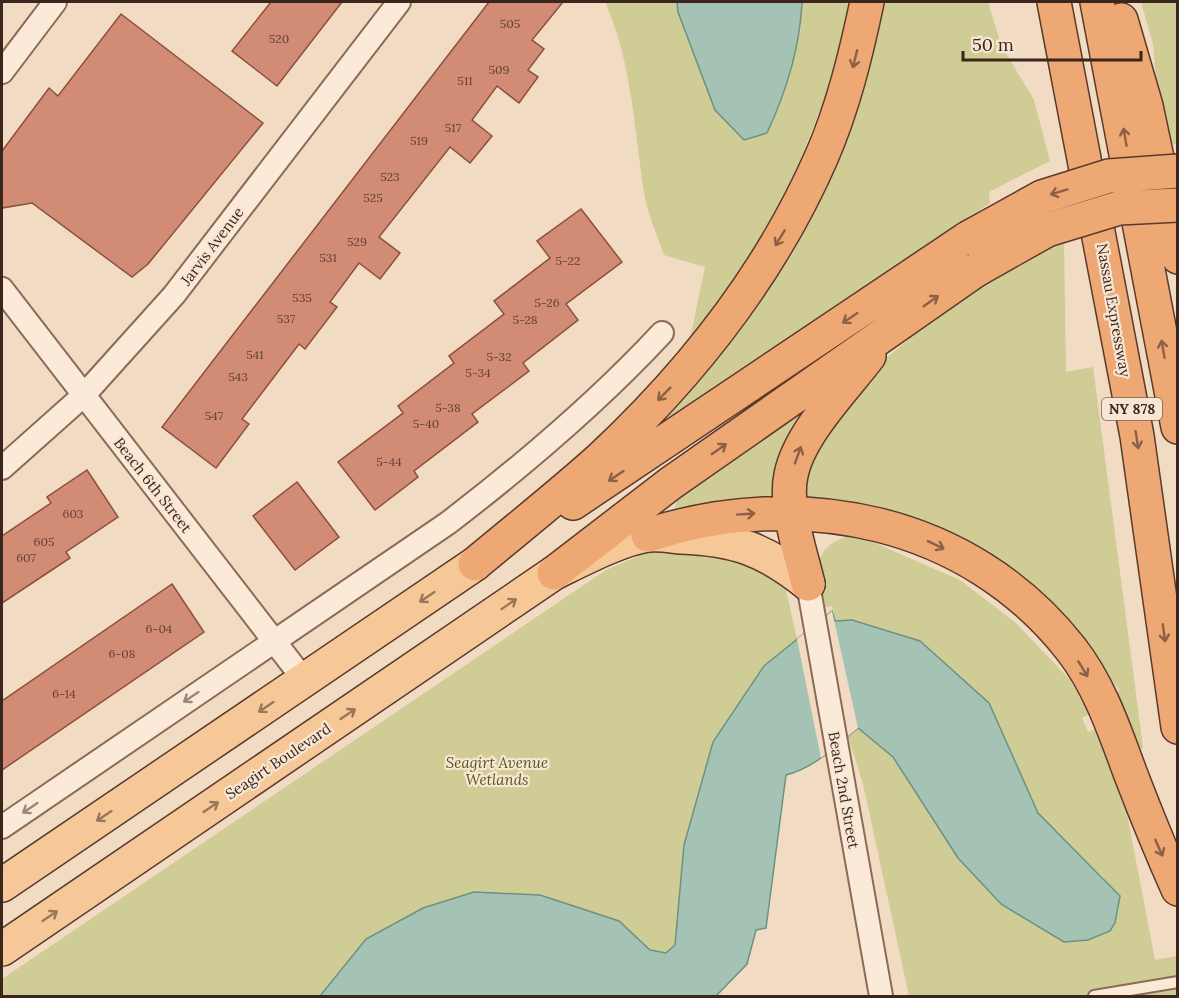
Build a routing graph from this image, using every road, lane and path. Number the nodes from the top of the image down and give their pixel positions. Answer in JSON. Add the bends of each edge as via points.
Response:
{"nodes":[{"id":1,"x":55,"y":2,"type":"edge"},
{"id":2,"x":399,"y":2,"type":"edge"},
{"id":3,"x":867,"y":2,"type":"edge"},
{"id":4,"x":1054,"y":2,"type":"edge"},
{"id":5,"x":1097,"y":2,"type":"edge"},
{"id":6,"x":1116,"y":2,"type":"edge"},
{"id":7,"x":2,"y":72,"type":"edge"},
{"id":8,"x":1178,"y":171,"type":"edge"},
{"id":9,"x":1178,"y":205,"type":"edge"},
{"id":10,"x":1178,"y":257,"type":"edge"},
{"id":11,"x":2,"y":289,"type":"edge"},
{"id":12,"x":888,"y":331,"type":"junction"},
{"id":13,"x":662,"y":333,"type":"dead end"},
{"id":14,"x":84,"y":395,"type":"junction"},
{"id":15,"x":1178,"y":428,"type":"edge"},
{"id":16,"x":2,"y":468,"type":"edge"},
{"id":17,"x":792,"y":512,"type":"junction"},
{"id":18,"x":648,"y":535,"type":"junction"},
{"id":19,"x":475,"y":564,"type":"junction"},
{"id":20,"x":554,"y":573,"type":"junction"},
{"id":21,"x":808,"y":584,"type":"junction"},
{"id":22,"x":274,"y":640,"type":"junction"},
{"id":23,"x":305,"y":681,"type":"junction"},
{"id":24,"x":1178,"y":727,"type":"edge"},
{"id":25,"x":2,"y":827,"type":"edge"},
{"id":26,"x":2,"y":885,"type":"edge"},
{"id":27,"x":1178,"y":889,"type":"edge"},
{"id":28,"x":2,"y":949,"type":"edge"},
{"id":29,"x":1178,"y":982,"type":"edge"},
{"id":30,"x":881,"y":996,"type":"edge"},
{"id":31,"x":1094,"y":996,"type":"edge"}],
"edges":[{"from":1,"to":7,"type":"street"},
{"from":2,"to":14,"type":"street","name":"Jarvis Avenue","via":[[174,295]]},
{"from":3,"to":19,"type":"highway","one_way":true,"via":[[854,65],[822,157],[783,233],[736,308],[678,379],[600,458]]},
{"from":4,"to":24,"type":"highway","name":"Nassau Expressway","number":"NY 878","one_way":true,"via":[[1137,436]]},
{"from":15,"to":5,"type":"highway","number":"NY 878","one_way":true},
{"from":6,"to":10,"type":"highway","via":[[1146,106]]},
{"from":8,"to":19,"type":"highway","one_way":true,"bridge":true,"via":[[1109,176],[1042,197],[968,238],[610,480]]},
{"from":12,"to":9,"type":"highway","one_way":true,"bridge":true,"via":[[976,270],[1047,231],[1119,208]]},
{"from":11,"to":14,"type":"street","name":"Beach 6th Street"},
{"from":17,"to":12,"type":"highway","one_way":true,"via":[[790,476],[802,444]]},
{"from":20,"to":12,"type":"highway","one_way":true,"via":[[671,483]]},
{"from":13,"to":22,"type":"street","via":[[612,387],[506,479],[448,523]]},
{"from":14,"to":16,"type":"street","name":"Jarvis Avenue"},
{"from":14,"to":22,"type":"street","name":"Beach 6th Street"},
{"from":18,"to":17,"type":"highway","one_way":true,"via":[[682,524],[741,514]]},
{"from":17,"to":21,"type":"highway"},
{"from":17,"to":27,"type":"highway","one_way":true,"via":[[871,521],[935,543],[1036,610],[1071,650],[1104,704]]},
{"from":18,"to":20,"type":"main road","name":"Seagirt Boulevard"},
{"from":18,"to":21,"type":"main road","via":[[721,538],[784,565]]},
{"from":19,"to":23,"type":"main road","one_way":true},
{"from":28,"to":20,"type":"main road","name":"Seagirt Boulevard","one_way":true},
{"from":21,"to":30,"type":"street","name":"Beach 2nd Street"},
{"from":22,"to":23,"type":"street","name":"Beach 6th Street"},
{"from":22,"to":25,"type":"street","one_way":true},
{"from":23,"to":26,"type":"main road","one_way":true},
{"from":29,"to":31,"type":"lane"}]}
